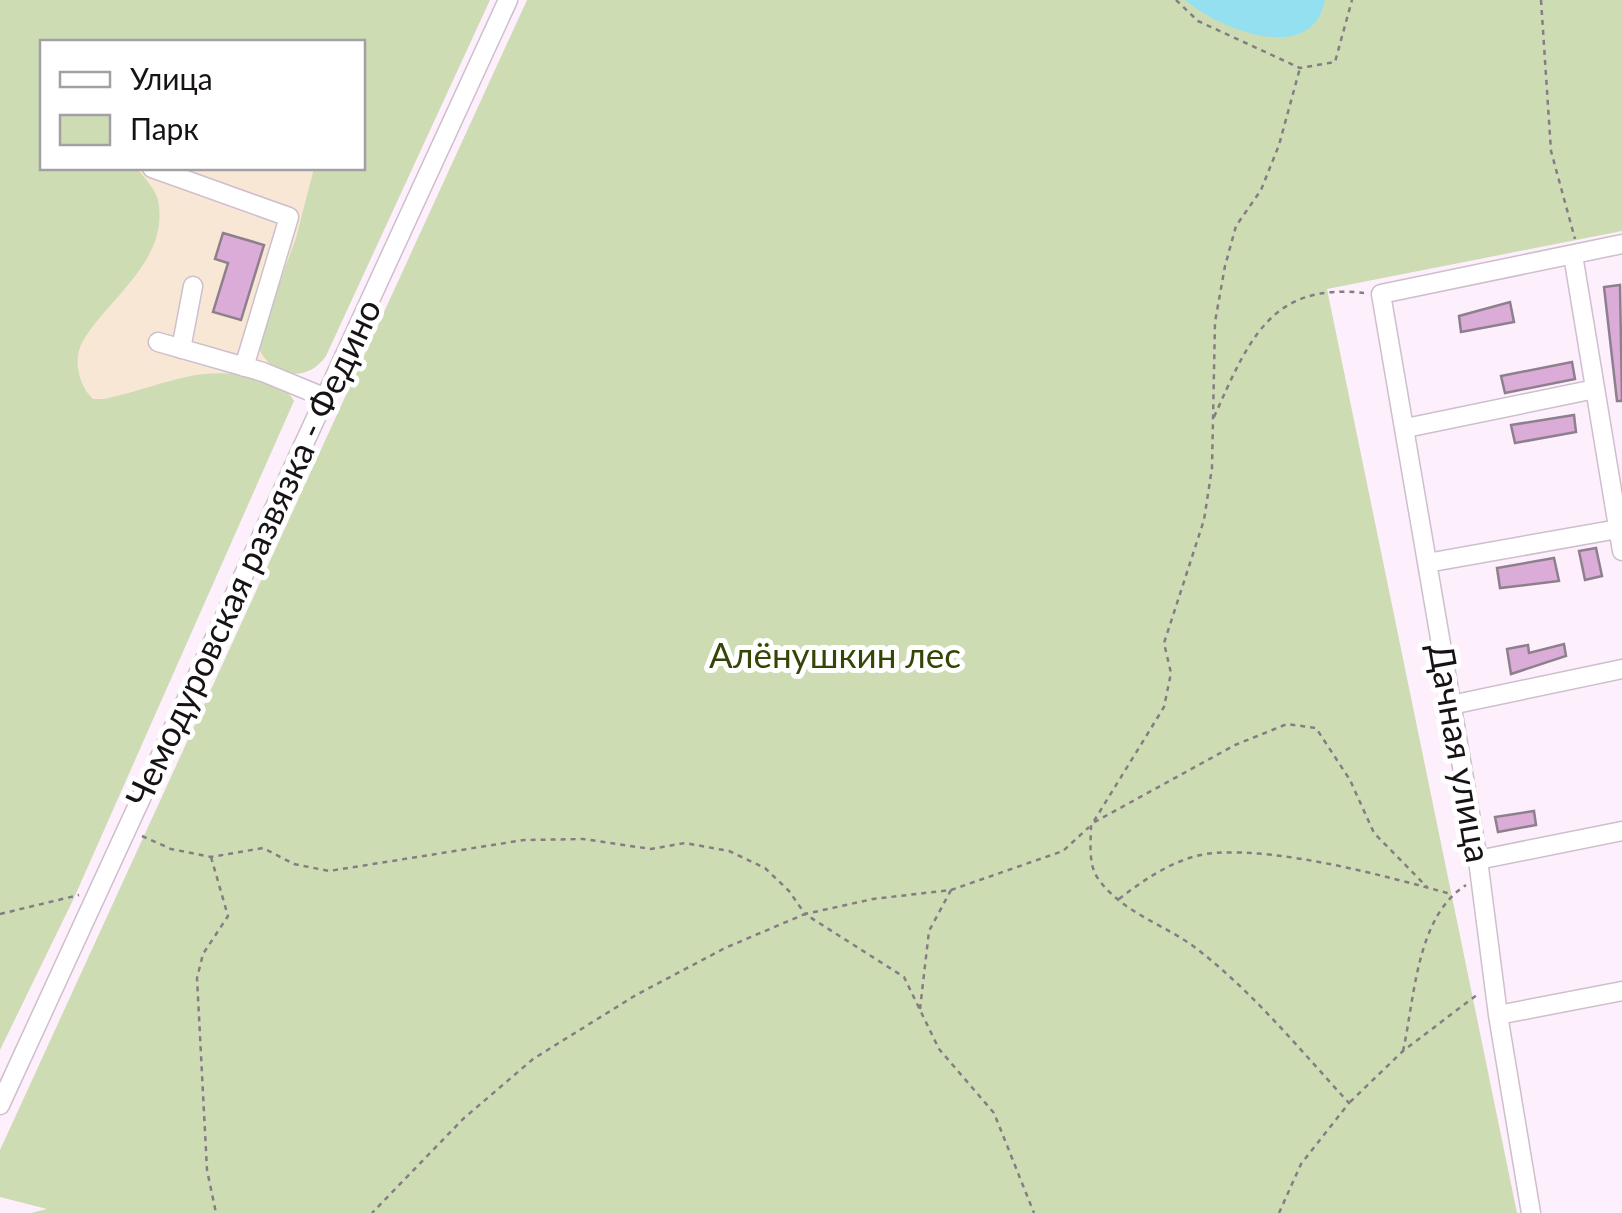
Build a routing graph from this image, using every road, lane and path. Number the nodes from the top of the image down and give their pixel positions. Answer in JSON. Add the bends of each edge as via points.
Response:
{"nodes":[{"id":1,"x":508,"y":0,"type":"edge"},
{"id":2,"x":1176,"y":0,"type":"edge"},
{"id":3,"x":1352,"y":0,"type":"edge"},
{"id":4,"x":1541,"y":0,"type":"edge"},
{"id":5,"x":1300,"y":68,"type":"junction"},
{"id":6,"x":158,"y":170,"type":"edge"},
{"id":7,"x":1622,"y":244,"type":"edge"},
{"id":8,"x":1572,"y":255,"type":"junction"},
{"id":9,"x":192,"y":286,"type":"dead end"},
{"id":10,"x":1381,"y":294,"type":"junction"},
{"id":11,"x":158,"y":342,"type":"dead end"},
{"id":12,"x":181,"y":349,"type":"junction"},
{"id":13,"x":244,"y":367,"type":"junction"},
{"id":14,"x":1595,"y":389,"type":"junction"},
{"id":15,"x":326,"y":398,"type":"junction"},
{"id":16,"x":1214,"y":418,"type":"junction"},
{"id":17,"x":1406,"y":428,"type":"junction"},
{"id":18,"x":1616,"y":471,"type":"edge"},
{"id":19,"x":1618,"y":528,"type":"junction"},
{"id":20,"x":1622,"y":552,"type":"edge"},
{"id":21,"x":1426,"y":563,"type":"junction"},
{"id":22,"x":1622,"y":669,"type":"edge"},
{"id":23,"x":1451,"y":705,"type":"junction"},
{"id":24,"x":1091,"y":824,"type":"junction"},
{"id":25,"x":127,"y":829,"type":"junction"},
{"id":26,"x":1622,"y":832,"type":"edge"},
{"id":27,"x":211,"y":857,"type":"junction"},
{"id":28,"x":1479,"y":868,"type":"junction"},
{"id":29,"x":102,"y":883,"type":"junction"},
{"id":30,"x":1426,"y":888,"type":"junction"},
{"id":31,"x":951,"y":890,"type":"junction"},
{"id":32,"x":1451,"y":894,"type":"junction"},
{"id":33,"x":1119,"y":899,"type":"junction"},
{"id":34,"x":0,"y":914,"type":"edge"},
{"id":35,"x":805,"y":914,"type":"junction"},
{"id":36,"x":1495,"y":984,"type":"junction"},
{"id":37,"x":1622,"y":991,"type":"edge"},
{"id":38,"x":920,"y":1009,"type":"junction"},
{"id":39,"x":1498,"y":1015,"type":"junction"},
{"id":40,"x":1404,"y":1051,"type":"junction"},
{"id":41,"x":1349,"y":1103,"type":"junction"},
{"id":42,"x":0,"y":1105,"type":"edge"},
{"id":43,"x":216,"y":1213,"type":"edge"},
{"id":44,"x":372,"y":1213,"type":"edge"},
{"id":45,"x":1034,"y":1213,"type":"edge"},
{"id":46,"x":1279,"y":1213,"type":"edge"},
{"id":47,"x":1532,"y":1213,"type":"edge"}],
"edges":[{"from":1,"to":15,"type":"street","name":"Чемодуровская развязка - Федино"},
{"from":2,"to":5,"type":"path","via":[[1198,20]]},
{"from":3,"to":5,"type":"path","via":[[1336,62]]},
{"from":4,"to":8,"type":"path","via":[[1551,150],[1575,240]]},
{"from":5,"to":16,"type":"path","via":[[1279,145],[1261,190],[1236,226],[1225,266],[1215,322]]},
{"from":6,"to":13,"type":"street","via":[[288,217]]},
{"from":7,"to":8,"type":"street"},
{"from":8,"to":10,"type":"street"},
{"from":8,"to":14,"type":"street"},
{"from":9,"to":12,"type":"street"},
{"from":10,"to":16,"type":"path","via":[[1327,288],[1279,308],[1240,358]]},
{"from":10,"to":17,"type":"street","name":"Дачная улица"},
{"from":11,"to":12,"type":"street"},
{"from":12,"to":13,"type":"street"},
{"from":13,"to":15,"type":"street"},
{"from":14,"to":17,"type":"street"},
{"from":14,"to":18,"type":"street"},
{"from":15,"to":25,"type":"street","name":"Чемодуровская развязка - Федино"},
{"from":16,"to":24,"type":"path","via":[[1204,520],[1164,643],[1170,673],[1164,707]]},
{"from":17,"to":21,"type":"street","name":"Дачная улица"},
{"from":18,"to":19,"type":"street"},
{"from":19,"to":20,"type":"street"},
{"from":19,"to":21,"type":"street"},
{"from":21,"to":23,"type":"street","name":"Дачная улица"},
{"from":22,"to":23,"type":"street"},
{"from":23,"to":28,"type":"street","name":"Дачная улица"},
{"from":24,"to":30,"type":"path","via":[[1236,745],[1287,724],[1316,728],[1374,832]]},
{"from":24,"to":31,"type":"path","via":[[1063,851]]},
{"from":24,"to":33,"type":"path","via":[[1092,865]]},
{"from":25,"to":27,"type":"path","via":[[171,849]]},
{"from":25,"to":29,"type":"street","name":"Чемодуровская развязка - Федино"},
{"from":26,"to":28,"type":"street"},
{"from":27,"to":35,"type":"path","via":[[262,848],[330,871],[524,840],[651,849],[685,843],[728,851],[765,868]]},
{"from":27,"to":43,"type":"path","via":[[228,916],[203,954],[197,978],[206,1170]]},
{"from":28,"to":32,"type":"path"},
{"from":28,"to":36,"type":"street","name":"Дачная улица"},
{"from":29,"to":34,"type":"path","via":[[74,898]]},
{"from":29,"to":42,"type":"street","name":"Чемодуровская развязка - Федино"},
{"from":30,"to":32,"type":"path"},
{"from":30,"to":33,"type":"path","via":[[1213,853],[1150,874]]},
{"from":31,"to":35,"type":"path"},
{"from":31,"to":38,"type":"path","via":[[929,931]]},
{"from":32,"to":40,"type":"path","via":[[1429,928]]},
{"from":33,"to":41,"type":"path","via":[[1196,948]]},
{"from":35,"to":38,"type":"path","via":[[904,978]]},
{"from":35,"to":44,"type":"path","via":[[636,995],[534,1059],[451,1131]]},
{"from":36,"to":39,"type":"street","name":"Дачная улица"},
{"from":36,"to":40,"type":"path"},
{"from":37,"to":39,"type":"street"},
{"from":38,"to":45,"type":"path","via":[[938,1049],[994,1113]]},
{"from":39,"to":47,"type":"street","name":"Дачная улица"},
{"from":40,"to":41,"type":"path"},
{"from":41,"to":46,"type":"path","via":[[1301,1164]]}]}
